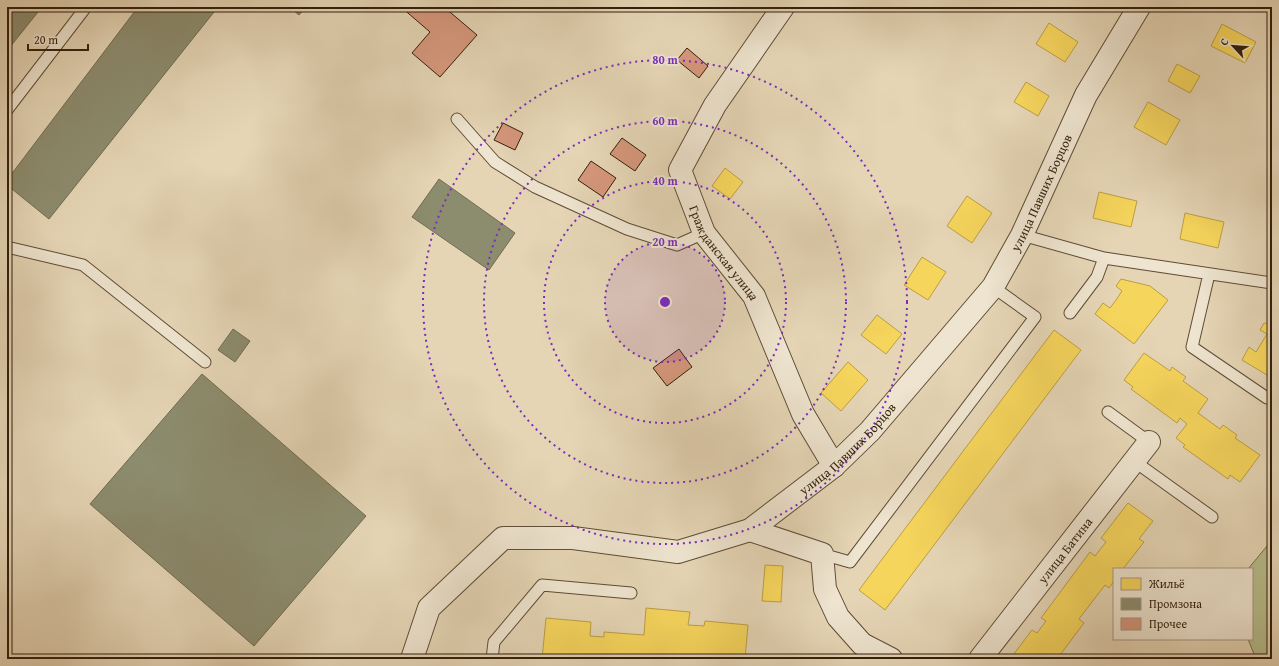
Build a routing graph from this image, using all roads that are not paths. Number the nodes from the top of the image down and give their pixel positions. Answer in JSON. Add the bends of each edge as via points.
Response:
{"nodes":[{"id":1,"x":86,"y":7,"type":"edge"},
{"id":2,"x":783,"y":7,"type":"edge"},
{"id":3,"x":1139,"y":7,"type":"edge"},
{"id":4,"x":7,"y":110,"type":"edge"},
{"id":5,"x":457,"y":119,"type":"dead end"},
{"id":6,"x":704,"y":233,"type":"junction"},
{"id":7,"x":1022,"y":234,"type":"junction"},
{"id":8,"x":7,"y":247,"type":"edge"},
{"id":9,"x":1104,"y":258,"type":"junction"},
{"id":10,"x":1209,"y":274,"type":"junction"},
{"id":11,"x":1272,"y":283,"type":"edge"},
{"id":12,"x":993,"y":286,"type":"junction"},
{"id":13,"x":1070,"y":313,"type":"dead end"},
{"id":14,"x":205,"y":362,"type":"dead end"},
{"id":15,"x":1267,"y":398,"type":"dead end"},
{"id":16,"x":1108,"y":412,"type":"dead end"},
{"id":17,"x":1149,"y":442,"type":"joint"},
{"id":18,"x":1134,"y":461,"type":"junction"},
{"id":19,"x":834,"y":466,"type":"junction"},
{"id":20,"x":1212,"y":517,"type":"dead end"},
{"id":21,"x":750,"y":530,"type":"junction"},
{"id":22,"x":822,"y":554,"type":"junction"},
{"id":23,"x":631,"y":593,"type":"dead end"},
{"id":24,"x":412,"y":659,"type":"edge"},
{"id":25,"x":492,"y":659,"type":"edge"},
{"id":26,"x":891,"y":659,"type":"edge"},
{"id":27,"x":980,"y":659,"type":"edge"}],
"edges":[{"from":1,"to":4,"type":"lane"},
{"from":2,"to":6,"type":"street","name":"Гражданская улица","via":[[715,105],[680,170]]},
{"from":3,"to":7,"type":"street","name":"улица Павших Борцов","via":[[1086,95]]},
{"from":5,"to":6,"type":"lane","via":[[495,162],[535,187],[627,229],[677,245]]},
{"from":6,"to":19,"type":"street","name":"Гражданская улица","via":[[754,296],[802,414]]},
{"from":7,"to":9,"type":"lane"},
{"from":7,"to":12,"type":"street","name":"улица Павших Борцов"},
{"from":8,"to":14,"type":"lane","via":[[83,265]]},
{"from":9,"to":10,"type":"lane"},
{"from":9,"to":13,"type":"lane","via":[[1097,277]]},
{"from":10,"to":11,"type":"lane"},
{"from":10,"to":15,"type":"lane","via":[[1192,347]]},
{"from":12,"to":19,"type":"street","name":"улица Павших Борцов","via":[[870,431]]},
{"from":12,"to":22,"type":"lane","via":[[1035,317],[850,562]]},
{"from":16,"to":17,"type":"lane"},
{"from":17,"to":18,"type":"street","name":"улица Батина"},
{"from":18,"to":20,"type":"lane"},
{"from":18,"to":27,"type":"street","name":"улица Батина"},
{"from":19,"to":21,"type":"street","name":"улица Павших Борцов"},
{"from":21,"to":22,"type":"street"},
{"from":21,"to":24,"type":"street","name":"улица Павших Борцов","via":[[678,552],[573,538],[503,538],[429,608]]},
{"from":22,"to":26,"type":"street","via":[[825,589],[838,617],[862,644]]},
{"from":23,"to":25,"type":"lane","via":[[542,585],[494,642]]}]}
